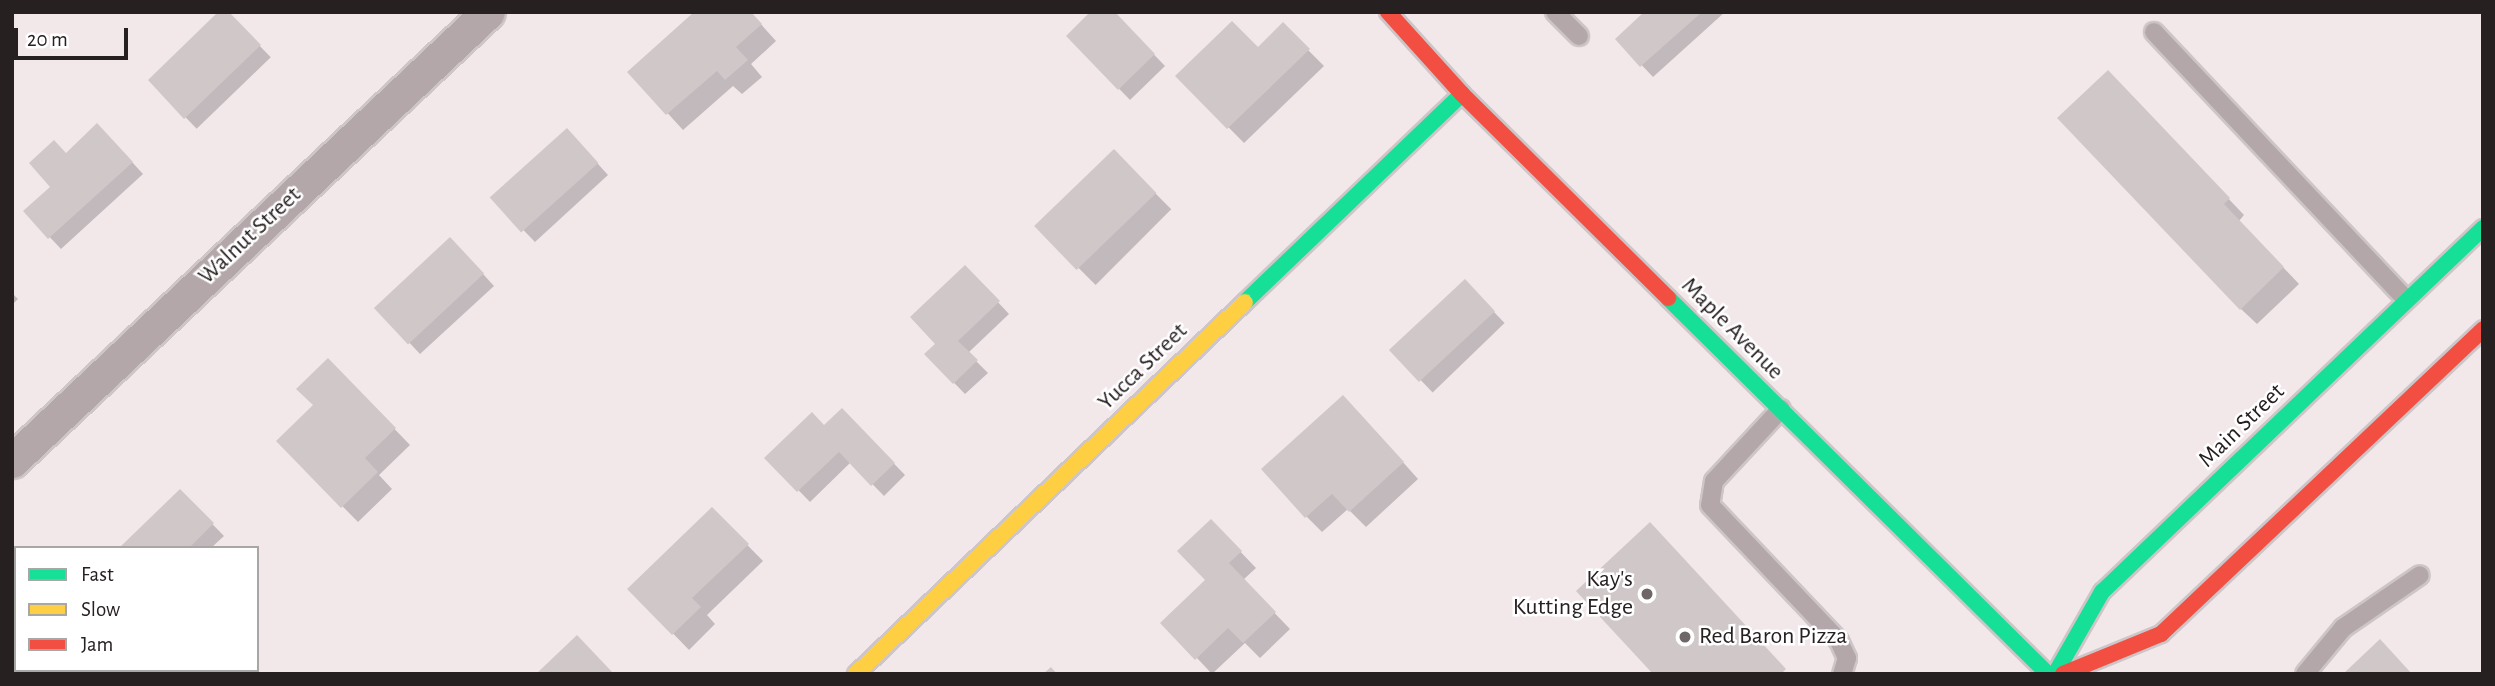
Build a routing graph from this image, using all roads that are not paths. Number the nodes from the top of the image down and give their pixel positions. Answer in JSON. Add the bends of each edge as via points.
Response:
{"nodes":[{"id":1,"x":488,"y":12,"type":"edge"},
{"id":2,"x":1388,"y":12,"type":"edge"},
{"id":3,"x":1555,"y":12,"type":"edge"},
{"id":4,"x":2154,"y":32,"type":"dead end"},
{"id":5,"x":1579,"y":36,"type":"dead end"},
{"id":6,"x":1462,"y":94,"type":"junction"},
{"id":7,"x":2483,"y":228,"type":"edge"},
{"id":8,"x":2406,"y":299,"type":"junction"},
{"id":9,"x":2483,"y":329,"type":"edge"},
{"id":10,"x":1781,"y":410,"type":"junction"},
{"id":11,"x":12,"y":461,"type":"edge"},
{"id":12,"x":2420,"y":575,"type":"dead end"},
{"id":13,"x":856,"y":674,"type":"edge"},
{"id":14,"x":1842,"y":674,"type":"edge"},
{"id":15,"x":2048,"y":674,"type":"edge"},
{"id":16,"x":2055,"y":674,"type":"edge"},
{"id":17,"x":2063,"y":674,"type":"edge"},
{"id":18,"x":2305,"y":674,"type":"edge"}],
"edges":[{"from":1,"to":11,"type":"street","name":"Walnut Street"},
{"from":2,"to":6,"type":"street","name":"Maple Avenue"},
{"from":3,"to":5,"type":"lane"},
{"from":4,"to":8,"type":"lane"},
{"from":6,"to":10,"type":"street","name":"Maple Avenue"},
{"from":6,"to":13,"type":"street","name":"Yucca Street"},
{"from":7,"to":8,"type":"street","name":"Main Street"},
{"from":8,"to":16,"type":"street","name":"Main Street","via":[[2102,592]]},
{"from":9,"to":17,"type":"street","via":[[2161,634]]},
{"from":10,"to":14,"type":"lane","via":[[1714,481],[1710,505],[1724,525],[1839,641],[1847,658]]},
{"from":10,"to":15,"type":"street","name":"Maple Avenue"},
{"from":12,"to":18,"type":"lane","via":[[2343,628]]}]}
